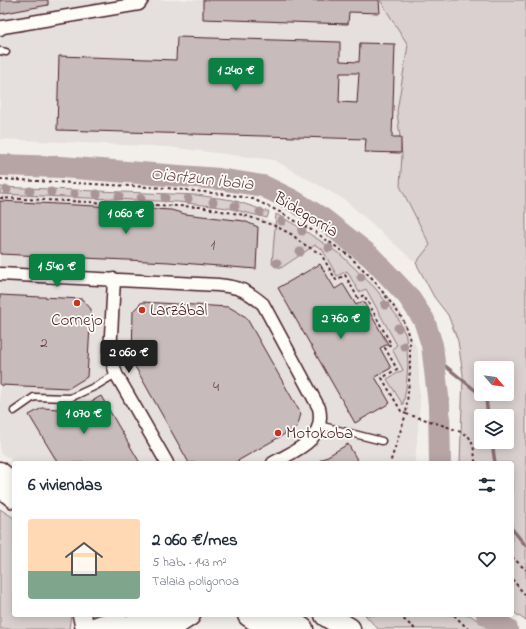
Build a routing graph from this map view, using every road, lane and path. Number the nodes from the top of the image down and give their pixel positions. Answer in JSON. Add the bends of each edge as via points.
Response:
{"nodes":[{"id":1,"x":142,"y":0,"type":"edge"},
{"id":2,"x":0,"y":29,"type":"edge"},
{"id":3,"x":0,"y":179,"type":"edge"},
{"id":4,"x":0,"y":198,"type":"edge"},
{"id":5,"x":0,"y":274,"type":"edge"},
{"id":6,"x":114,"y":279,"type":"junction"},
{"id":7,"x":116,"y":374,"type":"junction"},
{"id":8,"x":14,"y":411,"type":"dead end"},
{"id":9,"x":406,"y":414,"type":"junction"},
{"id":10,"x":319,"y":425,"type":"junction"},
{"id":11,"x":382,"y":441,"type":"dead end"},
{"id":12,"x":166,"y":461,"type":"edge"},
{"id":13,"x":276,"y":461,"type":"edge"},
{"id":14,"x":391,"y":461,"type":"edge"},
{"id":15,"x":475,"y":461,"type":"edge"},
{"id":16,"x":0,"y":471,"type":"edge"},
{"id":17,"x":12,"y":481,"type":"edge"},
{"id":18,"x":0,"y":488,"type":"edge"},
{"id":19,"x":12,"y":497,"type":"edge"},
{"id":20,"x":514,"y":559,"type":"edge"},
{"id":21,"x":526,"y":570,"type":"edge"},
{"id":22,"x":514,"y":582,"type":"edge"},
{"id":23,"x":526,"y":596,"type":"edge"},
{"id":24,"x":82,"y":617,"type":"edge"},
{"id":25,"x":162,"y":617,"type":"edge"},
{"id":26,"x":186,"y":617,"type":"edge"},
{"id":27,"x":253,"y":617,"type":"edge"},
{"id":28,"x":282,"y":617,"type":"edge"},
{"id":29,"x":283,"y":617,"type":"edge"},
{"id":30,"x":301,"y":617,"type":"edge"},
{"id":31,"x":313,"y":617,"type":"edge"},
{"id":32,"x":329,"y":617,"type":"edge"},
{"id":33,"x":401,"y":617,"type":"edge"},
{"id":34,"x":456,"y":617,"type":"edge"},
{"id":35,"x":121,"y":623,"type":"edge"},
{"id":36,"x":85,"y":629,"type":"edge"},
{"id":37,"x":91,"y":629,"type":"edge"},
{"id":38,"x":168,"y":629,"type":"edge"},
{"id":39,"x":270,"y":629,"type":"edge"},
{"id":40,"x":294,"y":629,"type":"edge"},
{"id":41,"x":302,"y":629,"type":"edge"},
{"id":42,"x":317,"y":629,"type":"edge"},
{"id":43,"x":332,"y":629,"type":"edge"},
{"id":44,"x":349,"y":629,"type":"edge"},
{"id":45,"x":415,"y":629,"type":"edge"},
{"id":46,"x":468,"y":629,"type":"edge"}],
"edges":[{"from":1,"to":2,"type":"street","via":[[139,4]]},
{"from":3,"to":9,"type":"path","name":"Bidegorria","via":[[167,188],[231,195],[252,199],[308,228],[348,255],[373,279],[403,319],[410,340]]},
{"from":4,"to":9,"type":"path","via":[[200,207],[244,215],[293,235],[321,254],[336,280],[345,275],[358,298],[364,295],[391,344],[385,348],[397,369],[382,378],[401,411]]},
{"from":5,"to":6,"type":"street"},
{"from":6,"to":7,"type":"street","via":[[110,354]]},
{"from":6,"to":10,"type":"street","via":[[218,284],[236,286],[249,293],[263,304],[319,408]]},
{"from":7,"to":8,"type":"lane","via":[[70,398],[34,397]]},
{"from":7,"to":12,"type":"street"},
{"from":9,"to":14,"type":"path","name":"Bidegorria"},
{"from":9,"to":15,"type":"path","via":[[468,436]]},
{"from":10,"to":11,"type":"lane"},
{"from":10,"to":13,"type":"street","via":[[309,442]]},
{"from":16,"to":17,"type":"main road"},
{"from":18,"to":19,"type":"main road"},
{"from":20,"to":21,"type":"path"},
{"from":22,"to":23,"type":"path"},
{"from":24,"to":36,"type":"main road"},
{"from":25,"to":35,"type":"highway","via":[[148,623]]},
{"from":26,"to":38,"type":"highway"},
{"from":27,"to":39,"type":"highway"},
{"from":28,"to":40,"type":"highway"},
{"from":29,"to":41,"type":"highway"},
{"from":30,"to":42,"type":"highway"},
{"from":31,"to":43,"type":"highway"},
{"from":32,"to":44,"type":"highway"},
{"from":33,"to":45,"type":"path"},
{"from":34,"to":46,"type":"path"},
{"from":35,"to":37,"type":"main road","via":[[98,625]]}]}
